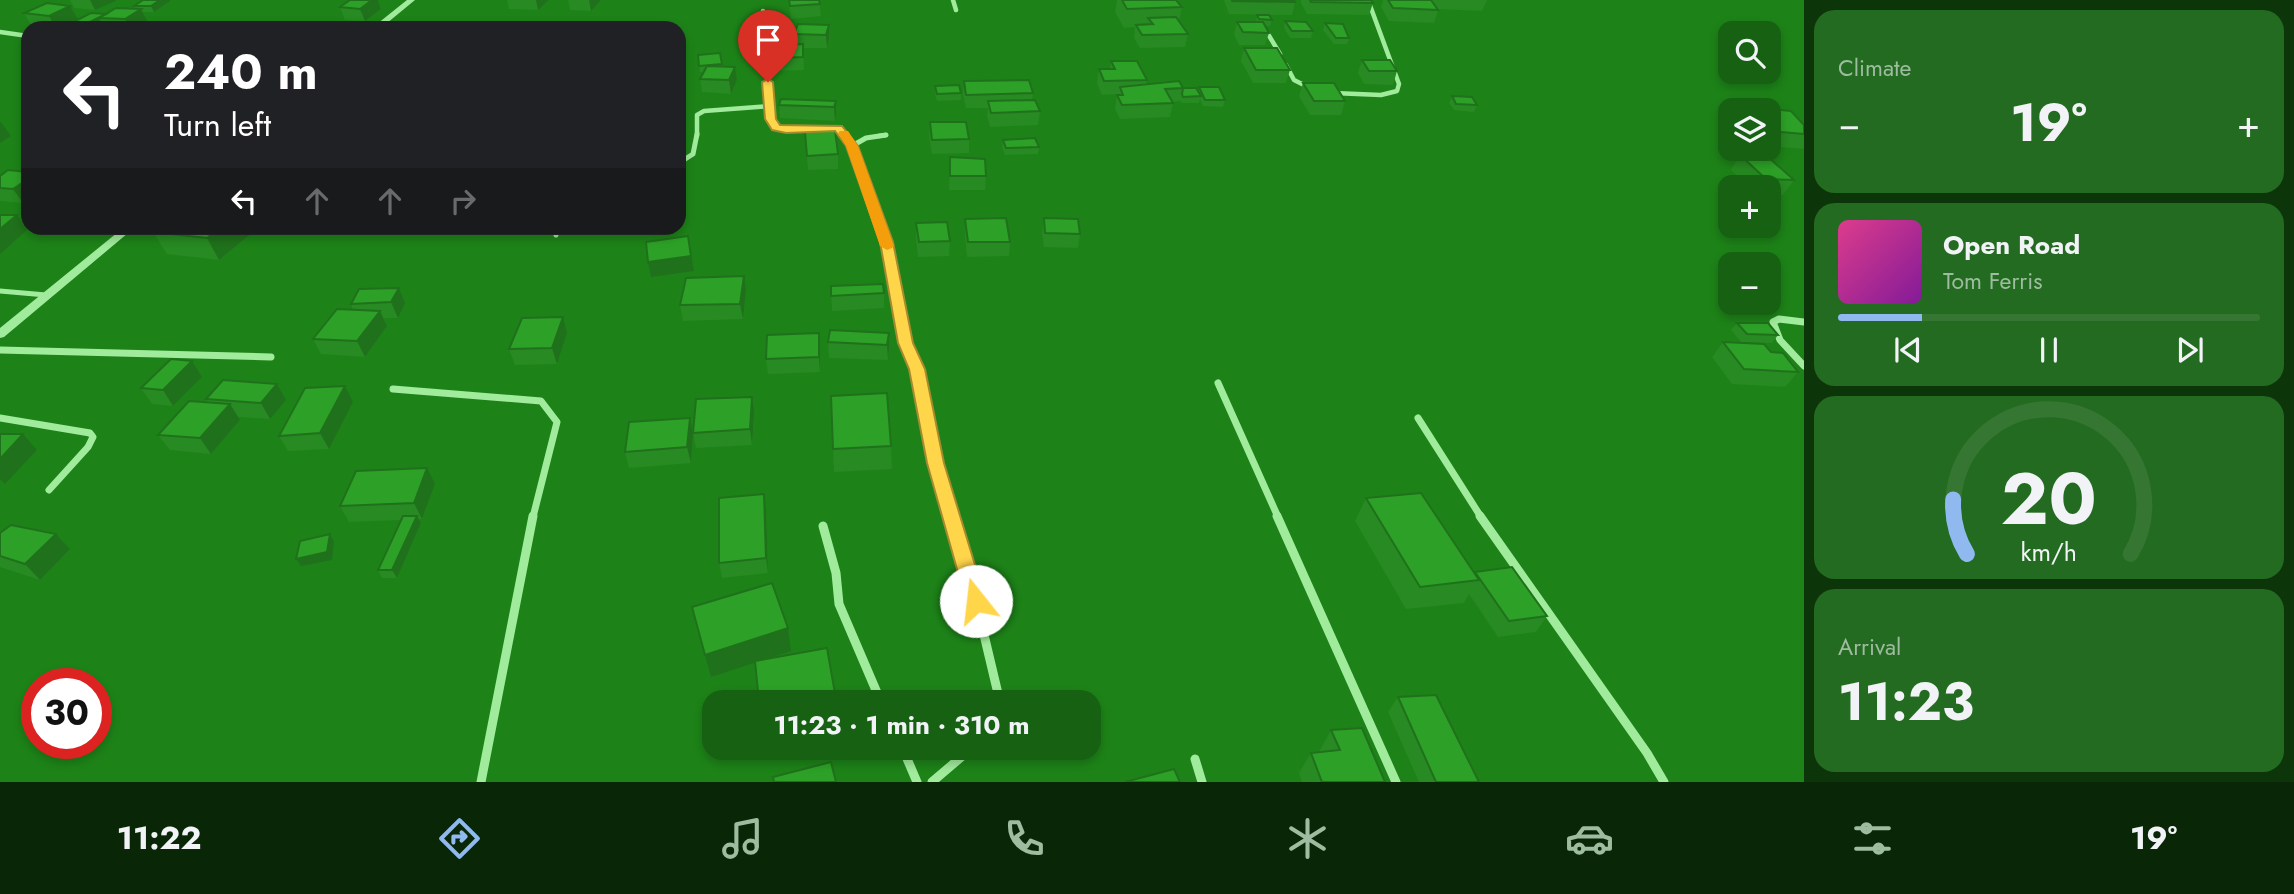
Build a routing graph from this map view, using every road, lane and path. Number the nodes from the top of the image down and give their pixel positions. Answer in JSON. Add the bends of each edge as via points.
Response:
{"nodes":[{"id":1,"x":411,"y":0,"type":"edge"},
{"id":2,"x":953,"y":0,"type":"edge"},
{"id":3,"x":1368,"y":0,"type":"edge"},
{"id":4,"x":956,"y":10,"type":"dead end"},
{"id":5,"x":763,"y":11,"type":"dead end"},
{"id":6,"x":385,"y":21,"type":"edge"},
{"id":7,"x":0,"y":32,"type":"edge"},
{"id":8,"x":1268,"y":34,"type":"edge"},
{"id":9,"x":21,"y":35,"type":"edge"},
{"id":10,"x":1317,"y":90,"type":"edge"},
{"id":11,"x":1326,"y":93,"type":"edge"},
{"id":12,"x":769,"y":106,"type":"junction"},
{"id":13,"x":886,"y":135,"type":"dead end"},
{"id":14,"x":852,"y":146,"type":"junction"},
{"id":15,"x":686,"y":160,"type":"edge"},
{"id":16,"x":121,"y":235,"type":"edge"},
{"id":17,"x":0,"y":291,"type":"edge"},
{"id":18,"x":46,"y":295,"type":"junction"},
{"id":19,"x":1804,"y":323,"type":"edge"},
{"id":20,"x":0,"y":334,"type":"edge"},
{"id":21,"x":0,"y":350,"type":"edge"},
{"id":22,"x":271,"y":357,"type":"dead end"},
{"id":23,"x":1804,"y":366,"type":"edge"},
{"id":24,"x":1219,"y":383,"type":"dead end"},
{"id":25,"x":393,"y":389,"type":"dead end"},
{"id":26,"x":0,"y":418,"type":"edge"},
{"id":27,"x":1418,"y":418,"type":"dead end"},
{"id":28,"x":48,"y":490,"type":"dead end"},
{"id":29,"x":823,"y":526,"type":"dead end"},
{"id":30,"x":876,"y":690,"type":"edge"},
{"id":31,"x":997,"y":690,"type":"edge"},
{"id":32,"x":1195,"y":759,"type":"dead end"},
{"id":33,"x":908,"y":760,"type":"edge"},
{"id":34,"x":958,"y":760,"type":"edge"},
{"id":35,"x":481,"y":782,"type":"edge"},
{"id":36,"x":917,"y":782,"type":"edge"},
{"id":37,"x":932,"y":782,"type":"edge"},
{"id":38,"x":1202,"y":782,"type":"edge"},
{"id":39,"x":1396,"y":782,"type":"edge"},
{"id":40,"x":1664,"y":782,"type":"edge"}],
"edges":[{"from":1,"to":6,"type":"street"},
{"from":2,"to":4,"type":"street"},
{"from":3,"to":11,"type":"street","via":[[1399,84],[1397,91],[1381,95]]},
{"from":5,"to":12,"type":"street"},
{"from":7,"to":9,"type":"street"},
{"from":8,"to":10,"type":"street","via":[[1294,80]]},
{"from":12,"to":14,"type":"street","via":[[776,127],[838,128]]},
{"from":12,"to":15,"type":"street","via":[[697,115],[698,147]]},
{"from":13,"to":14,"type":"street"},
{"from":14,"to":31,"type":"street","via":[[887,242],[935,463]]},
{"from":16,"to":18,"type":"street"},
{"from":17,"to":18,"type":"street"},
{"from":18,"to":20,"type":"street"},
{"from":19,"to":23,"type":"street","via":[[1773,322],[1782,342]]},
{"from":21,"to":22,"type":"street"},
{"from":24,"to":39,"type":"street"},
{"from":25,"to":35,"type":"street","via":[[541,401],[557,422],[539,485]]},
{"from":26,"to":28,"type":"street","via":[[93,437]]},
{"from":27,"to":40,"type":"street"},
{"from":29,"to":30,"type":"street","via":[[839,604]]},
{"from":32,"to":38,"type":"street"},
{"from":33,"to":36,"type":"street"},
{"from":34,"to":37,"type":"street"}]}
